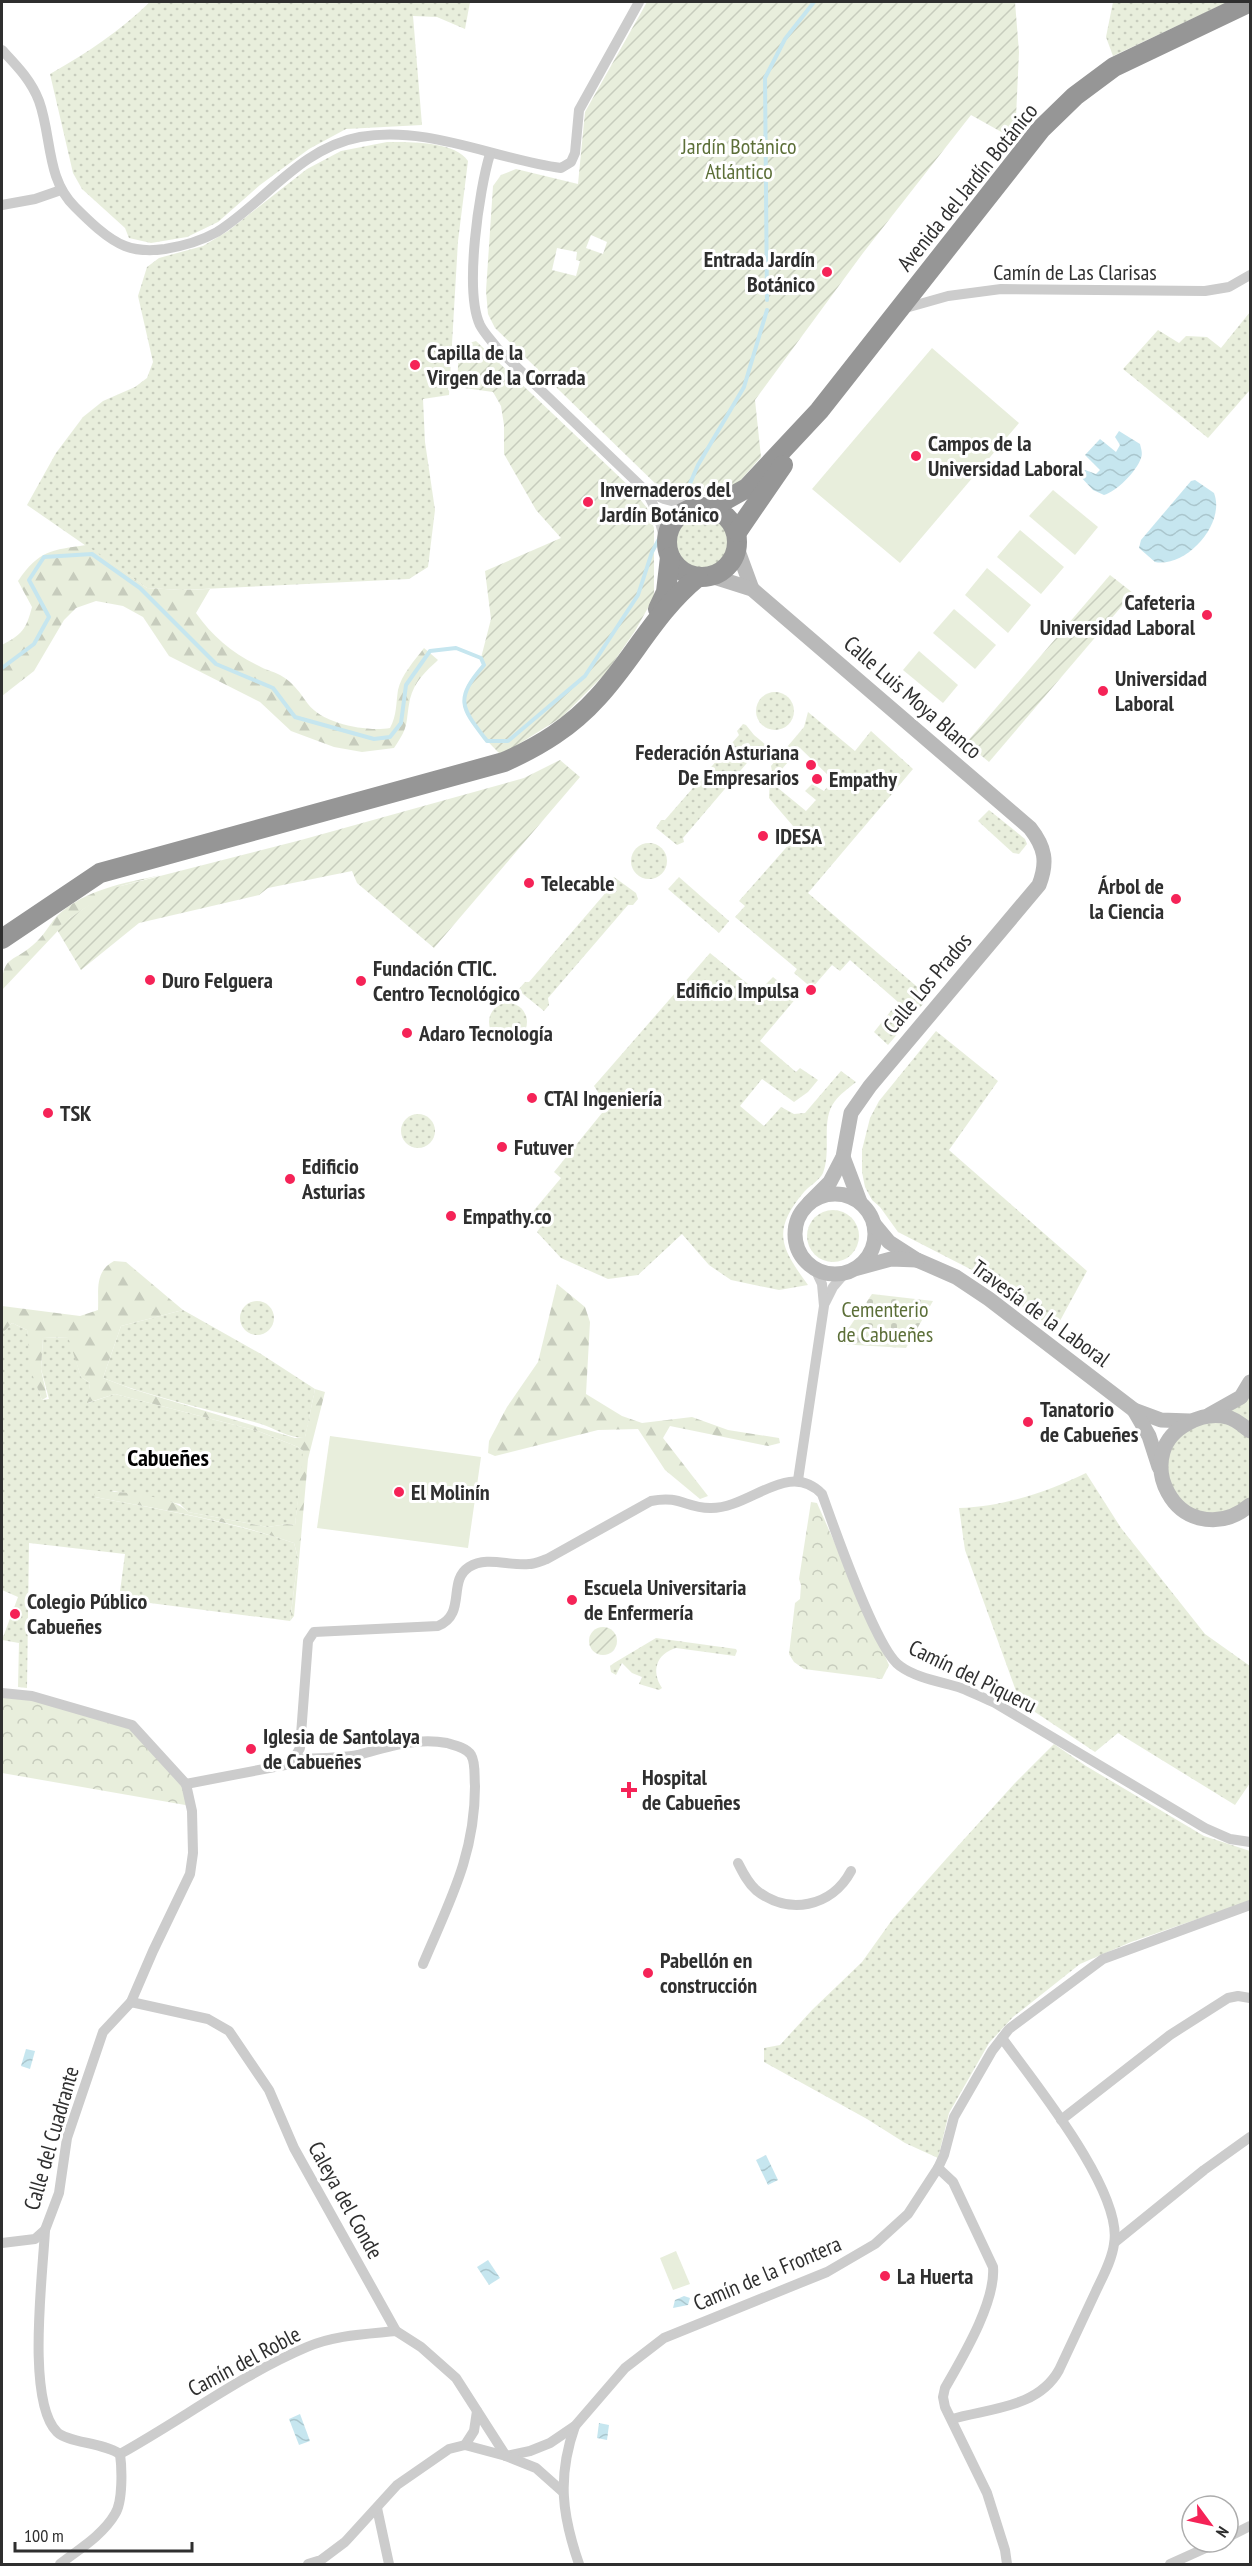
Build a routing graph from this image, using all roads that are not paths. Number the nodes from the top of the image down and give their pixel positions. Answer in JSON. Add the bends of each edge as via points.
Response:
{"nodes":[{"id":1,"x":639,"y":2,"type":"edge"},
{"id":2,"x":1251,"y":2,"type":"edge"},
{"id":3,"x":2,"y":50,"type":"edge"},
{"id":4,"x":490,"y":154,"type":"junction"},
{"id":5,"x":61,"y":190,"type":"junction"},
{"id":6,"x":2,"y":205,"type":"edge"},
{"id":7,"x":1251,"y":275,"type":"edge"},
{"id":8,"x":899,"y":310,"type":"junction"},
{"id":9,"x":819,"y":411,"type":"junction"},
{"id":10,"x":646,"y":491,"type":"junction"},
{"id":11,"x":703,"y":507,"type":"junction"},
{"id":12,"x":737,"y":540,"type":"junction"},
{"id":13,"x":668,"y":551,"type":"junction"},
{"id":14,"x":705,"y":576,"type":"junction"},
{"id":15,"x":752,"y":589,"type":"junction"},
{"id":16,"x":650,"y":628,"type":"junction"},
{"id":17,"x":1041,"y":842,"type":"joint"},
{"id":18,"x":2,"y":939,"type":"edge"},
{"id":19,"x":843,"y":1157,"type":"junction"},
{"id":20,"x":860,"y":1202,"type":"junction"},
{"id":21,"x":809,"y":1203,"type":"junction"},
{"id":22,"x":874,"y":1224,"type":"junction"},
{"id":23,"x":917,"y":1260,"type":"junction"},
{"id":24,"x":815,"y":1269,"type":"junction"},
{"id":25,"x":851,"y":1270,"type":"junction"},
{"id":26,"x":824,"y":1306,"type":"junction"},
{"id":27,"x":1251,"y":1382,"type":"edge"},
{"id":28,"x":1134,"y":1410,"type":"junction"},
{"id":29,"x":1207,"y":1416,"type":"junction"},
{"id":30,"x":1190,"y":1421,"type":"junction"},
{"id":31,"x":1251,"y":1431,"type":"edge"},
{"id":32,"x":1162,"y":1477,"type":"junction"},
{"id":33,"x":798,"y":1480,"type":"junction"},
{"id":34,"x":1250,"y":1505,"type":"edge"},
{"id":35,"x":2,"y":1693,"type":"edge"},
{"id":36,"x":294,"y":1759,"type":"junction"},
{"id":37,"x":186,"y":1784,"type":"junction"},
{"id":38,"x":1251,"y":1842,"type":"edge"},
{"id":39,"x":738,"y":1863,"type":"dead end"},
{"id":40,"x":851,"y":1871,"type":"dead end"},
{"id":41,"x":1251,"y":1905,"type":"edge"},
{"id":42,"x":423,"y":1964,"type":"dead end"},
{"id":43,"x":1251,"y":1998,"type":"edge"},
{"id":44,"x":131,"y":2002,"type":"junction"},
{"id":45,"x":1002,"y":2038,"type":"junction"},
{"id":46,"x":1061,"y":2120,"type":"junction"},
{"id":47,"x":1251,"y":2137,"type":"edge"},
{"id":48,"x":938,"y":2168,"type":"junction"},
{"id":49,"x":45,"y":2230,"type":"junction"},
{"id":50,"x":1115,"y":2242,"type":"junction"},
{"id":51,"x":2,"y":2243,"type":"edge"},
{"id":52,"x":396,"y":2331,"type":"junction"},
{"id":53,"x":477,"y":2411,"type":"junction"},
{"id":54,"x":952,"y":2419,"type":"junction"},
{"id":55,"x":575,"y":2426,"type":"junction"},
{"id":56,"x":465,"y":2445,"type":"junction"},
{"id":57,"x":120,"y":2454,"type":"junction"},
{"id":58,"x":506,"y":2456,"type":"junction"},
{"id":59,"x":563,"y":2492,"type":"junction"},
{"id":60,"x":377,"y":2508,"type":"junction"},
{"id":61,"x":1193,"y":2554,"type":"edge"},
{"id":62,"x":60,"y":2565,"type":"edge"},
{"id":63,"x":308,"y":2565,"type":"edge"},
{"id":64,"x":388,"y":2565,"type":"edge"},
{"id":65,"x":579,"y":2565,"type":"edge"},
{"id":66,"x":1007,"y":2565,"type":"edge"},
{"id":67,"x":1170,"y":2565,"type":"edge"}],
"edges":[{"from":1,"to":4,"type":"street","via":[[579,110],[571,162],[561,168]]},
{"from":2,"to":8,"type":"highway","name":"Avenida del Jardín Botánico","via":[[1114,67],[1075,96],[1041,129]]},
{"from":3,"to":5,"type":"street","via":[[27,77],[38,100],[54,175]]},
{"from":4,"to":5,"type":"street","via":[[419,135],[360,137],[307,159],[216,232],[186,245],[154,250],[122,245],[74,206]]},
{"from":4,"to":10,"type":"street","via":[[481,192],[472,282],[480,325],[497,348]]},
{"from":5,"to":6,"type":"street"},
{"from":7,"to":8,"type":"street","name":"Camín de Las Clarisas","via":[[1229,287],[1205,291],[1001,290],[948,296]]},
{"from":8,"to":9,"type":"highway","name":"Avenida del Jardín Botánico"},
{"from":9,"to":11,"type":"highway","name":"Avenida del Jardín Botánico","via":[[747,488]]},
{"from":9,"to":12,"type":"highway","name":"Avenida del Jardín Botánico"},
{"from":10,"to":11,"type":"street"},
{"from":10,"to":13,"type":"street","via":[[657,512]]},
{"from":11,"to":12,"type":"highway","via":[[728,518]]},
{"from":11,"to":13,"type":"highway","via":[[674,520],[668,531]]},
{"from":12,"to":14,"type":"highway","via":[[729,565]]},
{"from":12,"to":15,"type":"street","name":"Calle Luis Moya Blanco"},
{"from":13,"to":14,"type":"highway","via":[[686,574]]},
{"from":13,"to":16,"type":"highway","via":[[666,592]]},
{"from":14,"to":15,"type":"street","name":"Calle Luis Moya Blanco"},
{"from":14,"to":16,"type":"highway","via":[[674,598]]},
{"from":15,"to":17,"type":"street","name":"Calle Luis Moya Blanco","via":[[998,799]]},
{"from":16,"to":18,"type":"highway","via":[[598,697],[560,733],[532,749],[504,762],[100,873]]},
{"from":17,"to":19,"type":"street","name":"Calle Los Prados","via":[[1045,860],[1039,885],[870,1086],[851,1113]]},
{"from":19,"to":20,"type":"street"},
{"from":19,"to":21,"type":"street","name":"Calle Los Prados","via":[[830,1182]]},
{"from":20,"to":21,"type":"street","via":[[836,1193]]},
{"from":20,"to":22,"type":"street"},
{"from":21,"to":24,"type":"street","via":[[797,1220],[795,1238],[803,1259]]},
{"from":22,"to":23,"type":"street","name":"Travesía de la Laboral","via":[[889,1242]]},
{"from":22,"to":25,"type":"street","via":[[874,1244],[868,1257]]},
{"from":23,"to":25,"type":"street","name":"Travesía de la Laboral","via":[[891,1259]]},
{"from":23,"to":28,"type":"street","name":"Travesía de la Laboral","via":[[956,1277],[989,1299]]},
{"from":24,"to":25,"type":"street","via":[[829,1275]]},
{"from":24,"to":26,"type":"street","via":[[822,1284]]},
{"from":25,"to":26,"type":"street","via":[[832,1287]]},
{"from":26,"to":33,"type":"street"},
{"from":27,"to":29,"type":"street","via":[[1241,1397]]},
{"from":28,"to":30,"type":"street","name":"Travesía de la Laboral","via":[[1161,1420]]},
{"from":28,"to":32,"type":"street","name":"Travesía de la Laboral","via":[[1149,1436]]},
{"from":29,"to":30,"type":"street"},
{"from":29,"to":31,"type":"street","via":[[1227,1417]]},
{"from":30,"to":32,"type":"street","via":[[1162,1452]]},
{"from":32,"to":34,"type":"street","name":"Travesía de la Laboral","via":[[1174,1502],[1194,1516],[1226,1519]]},
{"from":33,"to":36,"type":"street","via":[[712,1508],[668,1498],[651,1501],[547,1559],[530,1564],[475,1564],[465,1569],[459,1580],[453,1614],[438,1626],[314,1632],[308,1641],[300,1748]]},
{"from":33,"to":38,"type":"street","name":"Camín del Piqueru","via":[[822,1494],[861,1597],[898,1665],[995,1703],[1205,1828],[1230,1839]]},
{"from":35,"to":37,"type":"street","via":[[32,1696],[132,1725]]},
{"from":36,"to":37,"type":"street","via":[[285,1765]]},
{"from":36,"to":42,"type":"street","via":[[356,1755],[418,1742],[447,1743],[471,1755],[475,1794],[466,1861]]},
{"from":37,"to":44,"type":"street","name":"Calle del Cuadrante","via":[[192,1811],[190,1874]]},
{"from":39,"to":40,"type":"street","via":[[754,1889],[779,1902],[795,1905],[811,1904],[835,1894]]},
{"from":41,"to":45,"type":"street","name":"Camín de la Frontera","via":[[1103,1959],[1017,2022]]},
{"from":43,"to":46,"type":"street","via":[[1228,1998],[1170,2035]]},
{"from":44,"to":49,"type":"street","name":"Calle del Cuadrante","via":[[103,2032],[67,2138],[59,2193]]},
{"from":44,"to":52,"type":"street","name":"Caleya del Conde","via":[[208,2019],[229,2031],[269,2090],[294,2148]]},
{"from":45,"to":46,"type":"street"},
{"from":45,"to":48,"type":"street","name":"Camín de la Frontera","via":[[954,2117]]},
{"from":46,"to":50,"type":"street","via":[[1109,2202]]},
{"from":47,"to":50,"type":"street"},
{"from":48,"to":54,"type":"street","via":[[953,2182],[993,2267],[994,2277],[974,2335],[945,2388],[945,2407]]},
{"from":48,"to":55,"type":"street","name":"Camín de la Frontera","via":[[908,2214],[875,2244],[827,2272],[663,2338],[625,2368]]},
{"from":49,"to":51,"type":"street","name":"Calle del Cuadrante","via":[[35,2239]]},
{"from":49,"to":57,"type":"street","via":[[38,2365],[42,2401],[57,2432],[110,2447]]},
{"from":50,"to":54,"type":"street","via":[[1049,2386],[1018,2402]]},
{"from":52,"to":53,"type":"street","name":"Caleya del Conde","via":[[456,2378]]},
{"from":52,"to":57,"type":"street","name":"Camín del Roble","via":[[350,2336],[308,2347],[211,2398]]},
{"from":53,"to":56,"type":"street","via":[[474,2431]]},
{"from":53,"to":58,"type":"street","name":"Caleya del Conde"},
{"from":54,"to":66,"type":"street","via":[[987,2493]]},
{"from":55,"to":58,"type":"street","via":[[550,2443]]},
{"from":55,"to":59,"type":"street","via":[[567,2450]]},
{"from":56,"to":58,"type":"street"},
{"from":56,"to":60,"type":"street","via":[[449,2449],[397,2485]]},
{"from":57,"to":62,"type":"street","via":[[122,2473],[116,2513],[93,2539]]},
{"from":58,"to":59,"type":"street","via":[[536,2468]]},
{"from":59,"to":65,"type":"street","via":[[567,2529]]},
{"from":60,"to":63,"type":"street","via":[[345,2542]]},
{"from":60,"to":64,"type":"street"},
{"from":61,"to":67,"type":"street"}]}
